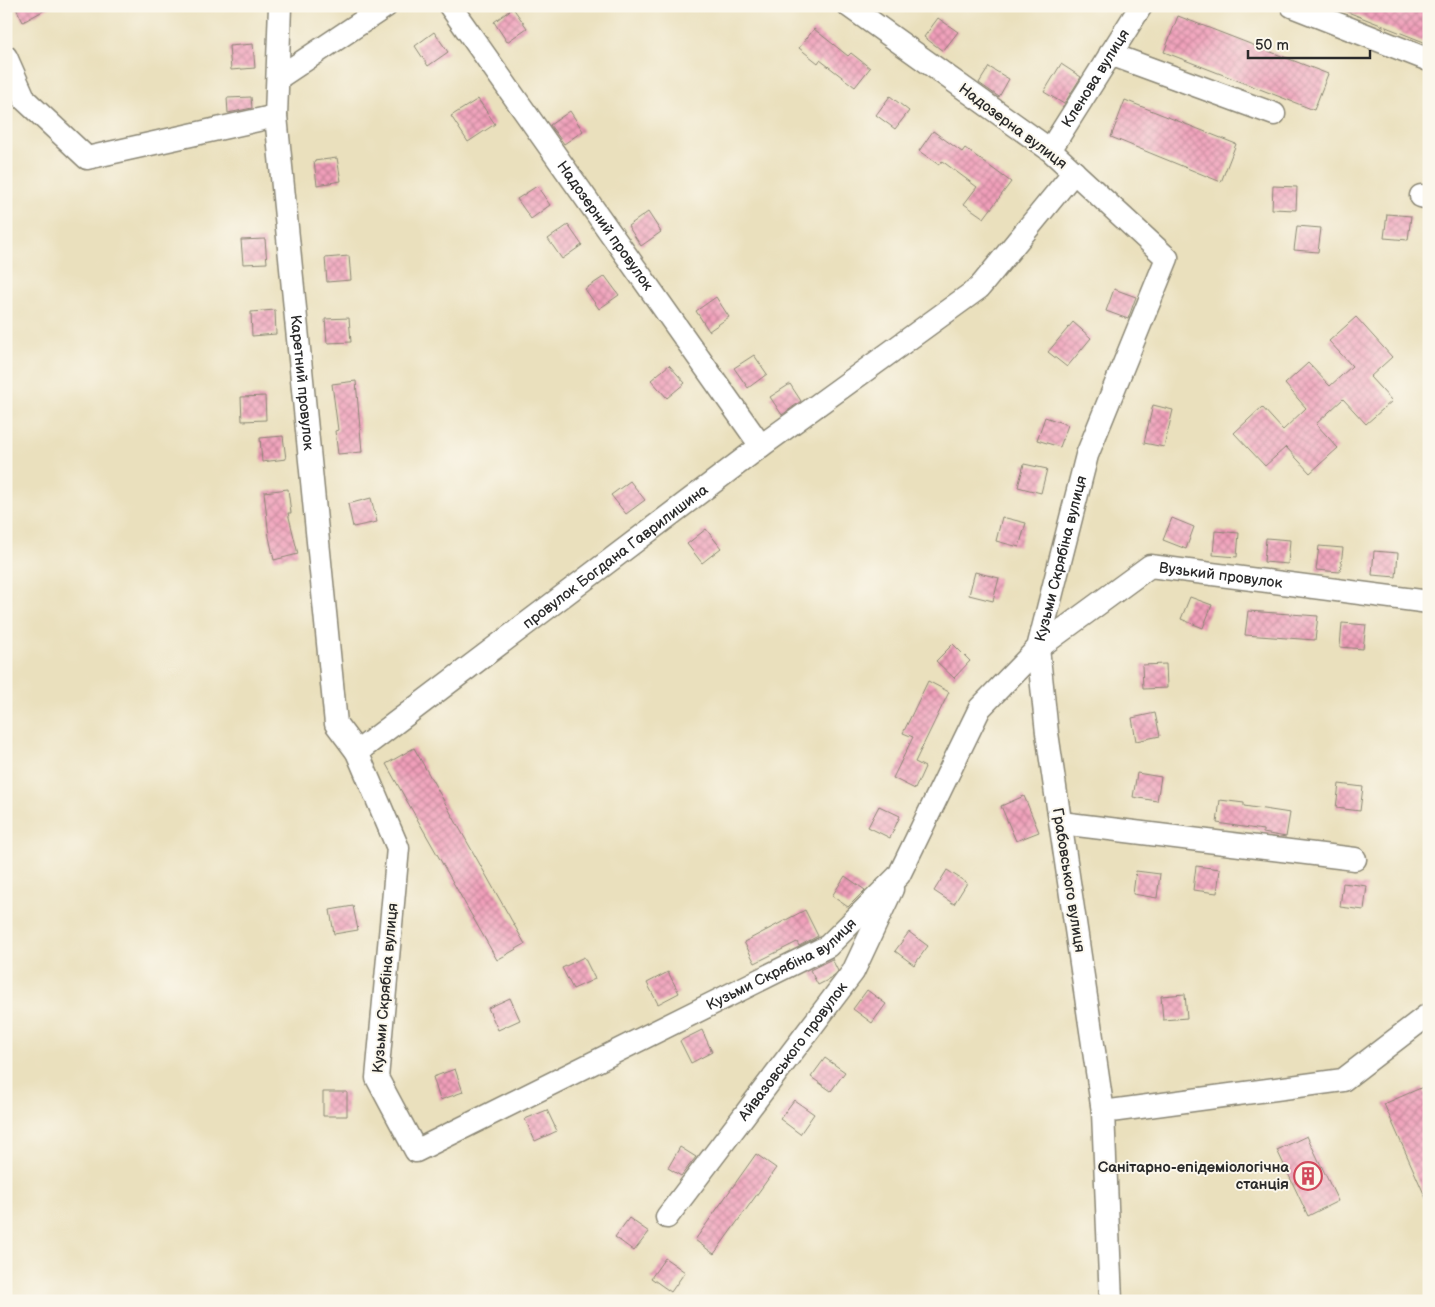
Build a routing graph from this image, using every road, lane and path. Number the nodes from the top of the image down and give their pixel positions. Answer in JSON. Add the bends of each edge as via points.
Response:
{"nodes":[{"id":1,"x":280,"y":6,"type":"edge"},
{"id":2,"x":386,"y":6,"type":"edge"},
{"id":3,"x":450,"y":6,"type":"edge"},
{"id":4,"x":850,"y":6,"type":"edge"},
{"id":5,"x":1141,"y":6,"type":"edge"},
{"id":6,"x":1292,"y":6,"type":"edge"},
{"id":7,"x":1110,"y":54,"type":"junction"},
{"id":8,"x":6,"y":57,"type":"edge"},
{"id":9,"x":1429,"y":60,"type":"edge"},
{"id":10,"x":278,"y":78,"type":"junction"},
{"id":11,"x":1274,"y":114,"type":"dead end"},
{"id":12,"x":276,"y":116,"type":"junction"},
{"id":13,"x":1050,"y":150,"type":"junction"},
{"id":14,"x":1074,"y":172,"type":"junction"},
{"id":15,"x":1167,"y":258,"type":"joint"},
{"id":16,"x":761,"y":446,"type":"junction"},
{"id":17,"x":1429,"y":602,"type":"edge"},
{"id":18,"x":1038,"y":648,"type":"junction"},
{"id":19,"x":358,"y":752,"type":"junction"},
{"id":20,"x":1061,"y":823,"type":"junction"},
{"id":21,"x":1355,"y":859,"type":"dead end"},
{"id":22,"x":899,"y":875,"type":"junction"},
{"id":23,"x":1429,"y":1014,"type":"edge"},
{"id":24,"x":1103,"y":1112,"type":"junction"},
{"id":25,"x":666,"y":1217,"type":"dead end"},
{"id":26,"x":1111,"y":1301,"type":"edge"}],
"edges":[{"from":1,"to":10,"type":"street","name":"Каретний провулок"},
{"from":2,"to":10,"type":"street"},
{"from":3,"to":16,"type":"street","name":"Надозерний провулок"},
{"from":4,"to":13,"type":"street","name":"Надозерна вулиця"},
{"from":5,"to":7,"type":"street","name":"Кленова вулиця"},
{"from":6,"to":9,"type":"street"},
{"from":7,"to":11,"type":"street"},
{"from":7,"to":13,"type":"street","name":"Кленова вулиця"},
{"from":8,"to":12,"type":"street","via":[[25,100],[87,158]]},
{"from":10,"to":12,"type":"street","name":"Каретний провулок"},
{"from":12,"to":19,"type":"street","name":"Каретний провулок","via":[[336,724]]},
{"from":13,"to":14,"type":"street","name":"Надозерна вулиця"},
{"from":14,"to":15,"type":"street","name":"Надозерна вулиця"},
{"from":14,"to":16,"type":"street","name":"провулок Богдана Гаврилишина","via":[[979,288]]},
{"from":15,"to":18,"type":"street","name":"Кузьми Скрябіна вулиця","via":[[1087,455]]},
{"from":16,"to":19,"type":"street","name":"провулок Богдана Гаврилишина"},
{"from":17,"to":18,"type":"street","name":"Вузький провулок","via":[[1150,566]]},
{"from":18,"to":20,"type":"street","name":"Грабовського вулиця","via":[[1046,733]]},
{"from":18,"to":22,"type":"street","name":"Кузьми Скрябіна вулиця","via":[[980,708]]},
{"from":19,"to":22,"type":"street","name":"Кузьми Скрябіна вулиця","via":[[398,848],[376,1078],[416,1151],[828,946]]},
{"from":20,"to":21,"type":"street"},
{"from":20,"to":24,"type":"street","name":"Грабовського вулиця"},
{"from":22,"to":25,"type":"street","name":"Айвазовського провулок","via":[[853,972]]},
{"from":23,"to":24,"type":"street","via":[[1343,1080]]},
{"from":24,"to":26,"type":"street","name":"Грабовського вулиця"}]}
